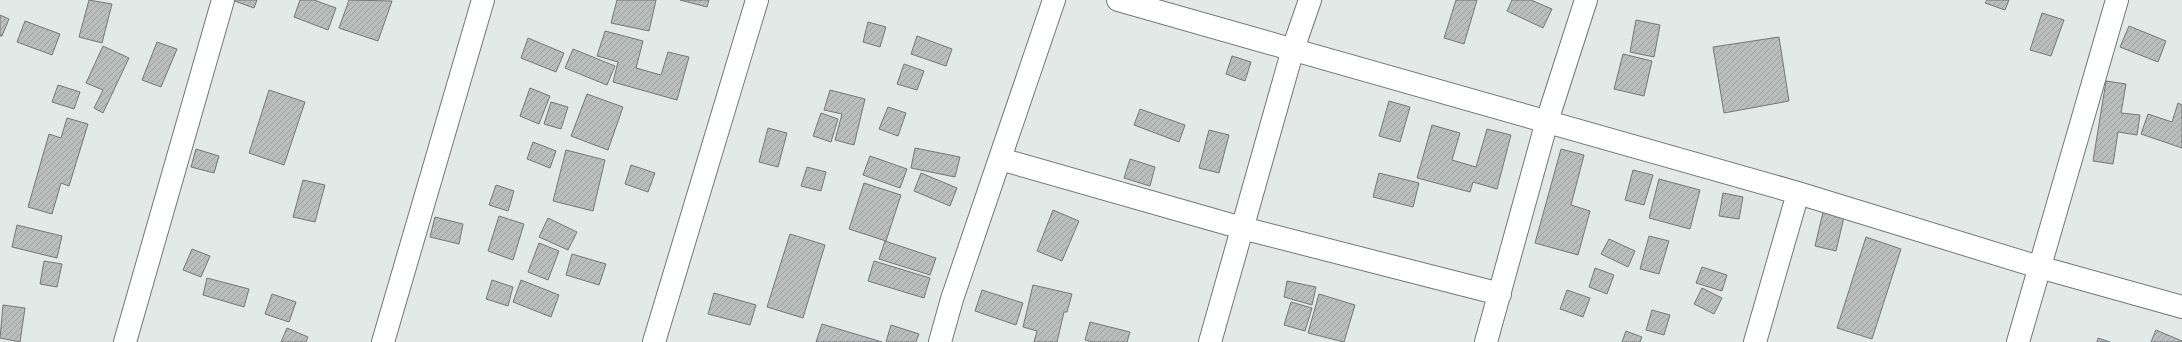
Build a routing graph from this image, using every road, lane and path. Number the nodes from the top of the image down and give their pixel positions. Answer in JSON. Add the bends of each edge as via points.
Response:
{"nodes":[{"id":1,"x":223,"y":0,"type":"edge"},
{"id":2,"x":483,"y":0,"type":"edge"},
{"id":3,"x":757,"y":0,"type":"edge"},
{"id":4,"x":1054,"y":0,"type":"edge"},
{"id":5,"x":1118,"y":0,"type":"edge"},
{"id":6,"x":1310,"y":0,"type":"edge"},
{"id":7,"x":1586,"y":0,"type":"edge"},
{"id":8,"x":2117,"y":0,"type":"edge"},
{"id":9,"x":1293,"y":49,"type":"junction"},
{"id":10,"x":1547,"y":121,"type":"junction"},
{"id":11,"x":1000,"y":159,"type":"junction"},
{"id":12,"x":1798,"y":193,"type":"junction"},
{"id":13,"x":1242,"y":228,"type":"junction"},
{"id":14,"x":2039,"y":267,"type":"junction"},
{"id":15,"x":1500,"y":294,"type":"junction"},
{"id":16,"x":2182,"y":307,"type":"edge"},
{"id":17,"x":125,"y":342,"type":"edge"},
{"id":18,"x":383,"y":342,"type":"edge"},
{"id":19,"x":654,"y":342,"type":"edge"},
{"id":20,"x":940,"y":342,"type":"edge"},
{"id":21,"x":1210,"y":342,"type":"edge"},
{"id":22,"x":1486,"y":342,"type":"edge"},
{"id":23,"x":1755,"y":342,"type":"edge"},
{"id":24,"x":2018,"y":342,"type":"edge"}],
"edges":[{"from":1,"to":17,"type":"street"},
{"from":2,"to":18,"type":"street"},
{"from":3,"to":19,"type":"street"},
{"from":4,"to":11,"type":"street"},
{"from":5,"to":9,"type":"street"},
{"from":6,"to":9,"type":"street"},
{"from":7,"to":10,"type":"street"},
{"from":8,"to":14,"type":"street"},
{"from":9,"to":10,"type":"street"},
{"from":9,"to":13,"type":"street"},
{"from":10,"to":12,"type":"street"},
{"from":10,"to":15,"type":"street"},
{"from":11,"to":13,"type":"street"},
{"from":11,"to":20,"type":"street"},
{"from":12,"to":14,"type":"street"},
{"from":12,"to":23,"type":"street"},
{"from":13,"to":15,"type":"street"},
{"from":13,"to":21,"type":"street"},
{"from":14,"to":16,"type":"street"},
{"from":14,"to":24,"type":"street"},
{"from":15,"to":22,"type":"street"}]}
